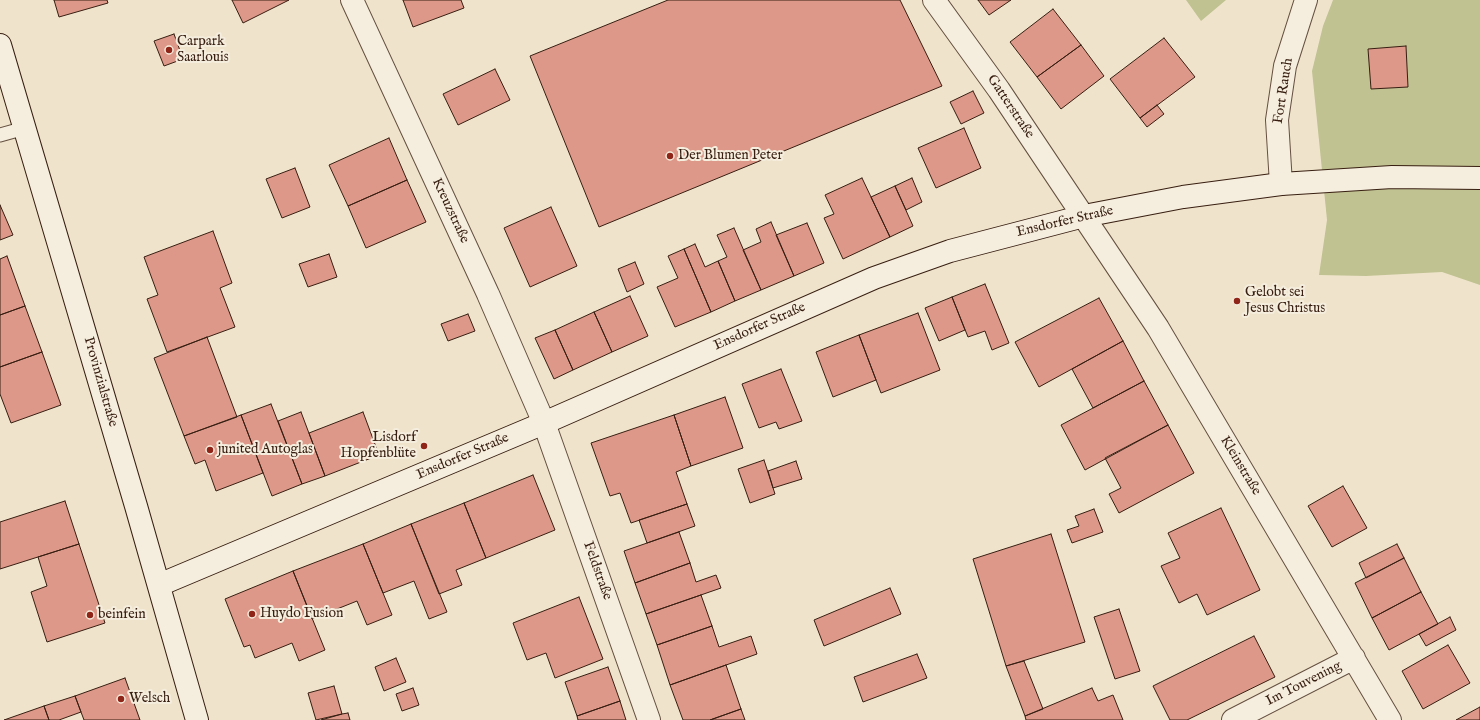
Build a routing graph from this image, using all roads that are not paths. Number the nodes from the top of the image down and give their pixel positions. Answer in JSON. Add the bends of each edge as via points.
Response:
{"nodes":[{"id":1,"x":352,"y":0,"type":"edge"},
{"id":2,"x":934,"y":0,"type":"edge"},
{"id":3,"x":1306,"y":0,"type":"edge"},
{"id":4,"x":0,"y":45,"type":"edge"},
{"id":5,"x":25,"y":128,"type":"junction"},
{"id":6,"x":0,"y":135,"type":"edge"},
{"id":7,"x":1480,"y":178,"type":"edge"},
{"id":8,"x":1281,"y":184,"type":"junction"},
{"id":9,"x":1084,"y":216,"type":"junction"},
{"id":10,"x":544,"y":423,"type":"junction"},
{"id":11,"x":159,"y":584,"type":"junction"},
{"id":12,"x":1354,"y":658,"type":"junction"},
{"id":13,"x":196,"y":720,"type":"edge"},
{"id":14,"x":649,"y":720,"type":"edge"},
{"id":15,"x":1233,"y":720,"type":"edge"},
{"id":16,"x":1390,"y":720,"type":"edge"}],
"edges":[{"from":1,"to":10,"type":"main road","name":"Kreuzstraße","via":[[488,294]]},
{"from":2,"to":9,"type":"main road","name":"Gatterstraße","via":[[999,90]]},
{"from":3,"to":8,"type":"main road","name":"Fort Rauch","via":[[1285,66],[1277,120]]},
{"from":4,"to":5,"type":"main road","name":"Provinzialstraße"},
{"from":5,"to":6,"type":"lane"},
{"from":5,"to":11,"type":"main road","name":"Provinzialstraße"},
{"from":7,"to":8,"type":"main road","name":"Ensdorfer Straße","via":[[1392,177]]},
{"from":8,"to":9,"type":"main road","name":"Ensdorfer Straße","via":[[1183,197]]},
{"from":9,"to":10,"type":"main road","name":"Ensdorfer Straße","via":[[950,250],[874,278]]},
{"from":9,"to":12,"type":"main road","name":"Kleinstraße","via":[[1158,328]]},
{"from":10,"to":11,"type":"main road","name":"Ensdorfer Straße"},
{"from":10,"to":14,"type":"main road","name":"Feldstraße"},
{"from":11,"to":13,"type":"main road","name":"Provinzialstraße"},
{"from":12,"to":15,"type":"main road","name":"Im Touvening"},
{"from":12,"to":16,"type":"main road","name":"Kleinstraße"}]}
